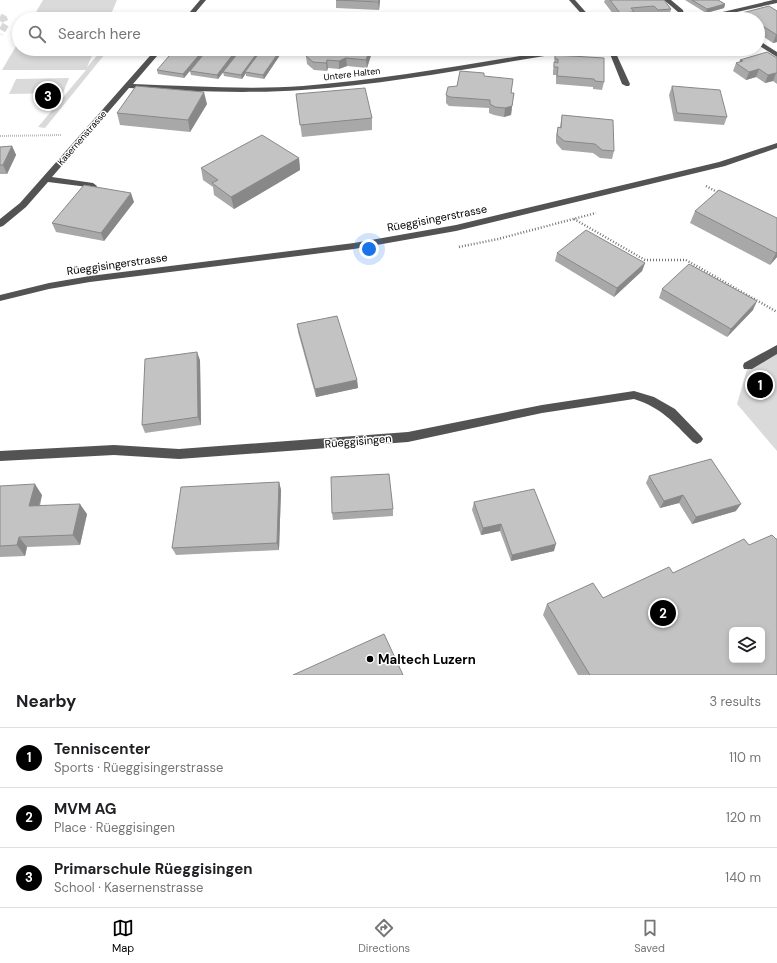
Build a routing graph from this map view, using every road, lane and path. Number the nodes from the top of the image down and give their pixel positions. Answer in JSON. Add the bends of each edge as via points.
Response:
{"nodes":[{"id":1,"x":203,"y":0,"type":"edge"},
{"id":2,"x":572,"y":0,"type":"edge"},
{"id":3,"x":667,"y":0,"type":"edge"},
{"id":4,"x":777,"y":1,"type":"edge"},
{"id":5,"x":192,"y":12,"type":"edge"},
{"id":6,"x":583,"y":12,"type":"edge"},
{"id":7,"x":681,"y":12,"type":"edge"},
{"id":8,"x":729,"y":12,"type":"edge"},
{"id":9,"x":765,"y":47,"type":"edge"},
{"id":10,"x":777,"y":55,"type":"edge"},
{"id":11,"x":154,"y":56,"type":"edge"},
{"id":12,"x":531,"y":56,"type":"edge"},
{"id":13,"x":614,"y":56,"type":"edge"},
{"id":14,"x":626,"y":84,"type":"dead end"},
{"id":15,"x":128,"y":86,"type":"junction"},
{"id":16,"x":67,"y":135,"type":"dead end"},
{"id":17,"x":0,"y":136,"type":"edge"},
{"id":18,"x":777,"y":145,"type":"edge"},
{"id":19,"x":46,"y":179,"type":"junction"},
{"id":20,"x":703,"y":185,"type":"dead end"},
{"id":21,"x":93,"y":186,"type":"edge"},
{"id":22,"x":723,"y":195,"type":"edge"},
{"id":23,"x":574,"y":219,"type":"dead end"},
{"id":24,"x":0,"y":224,"type":"edge"},
{"id":25,"x":0,"y":298,"type":"edge"},
{"id":26,"x":777,"y":312,"type":"edge"},
{"id":27,"x":777,"y":348,"type":"edge"},
{"id":28,"x":748,"y":366,"type":"dead end"},
{"id":29,"x":697,"y":439,"type":"dead end"},
{"id":30,"x":0,"y":456,"type":"edge"}],
"edges":[{"from":1,"to":5,"type":"street"},
{"from":2,"to":6,"type":"street"},
{"from":3,"to":7,"type":"street"},
{"from":4,"to":8,"type":"street"},
{"from":9,"to":10,"type":"street"},
{"from":11,"to":15,"type":"street","name":"Kasernenstrasse"},
{"from":12,"to":15,"type":"street","name":"Untere Halten","via":[[380,80],[302,88],[227,90]]},
{"from":13,"to":14,"type":"street"},
{"from":15,"to":19,"type":"street","name":"Kasernenstrasse"},
{"from":16,"to":17,"type":"path"},
{"from":18,"to":25,"type":"street","name":"Rüeggisingerstrasse","via":[[722,164],[456,228],[354,246],[90,279]]},
{"from":19,"to":21,"type":"street"},
{"from":19,"to":24,"type":"street","name":"Kasernenstrasse","via":[[23,205]]},
{"from":20,"to":22,"type":"path"},
{"from":23,"to":26,"type":"path","via":[[645,260],[686,260]]},
{"from":27,"to":28,"type":"street"},
{"from":29,"to":30,"type":"street","name":"Rüeggisingen","via":[[671,412],[650,400],[634,395],[535,411],[408,437],[179,454],[114,450]]}]}
